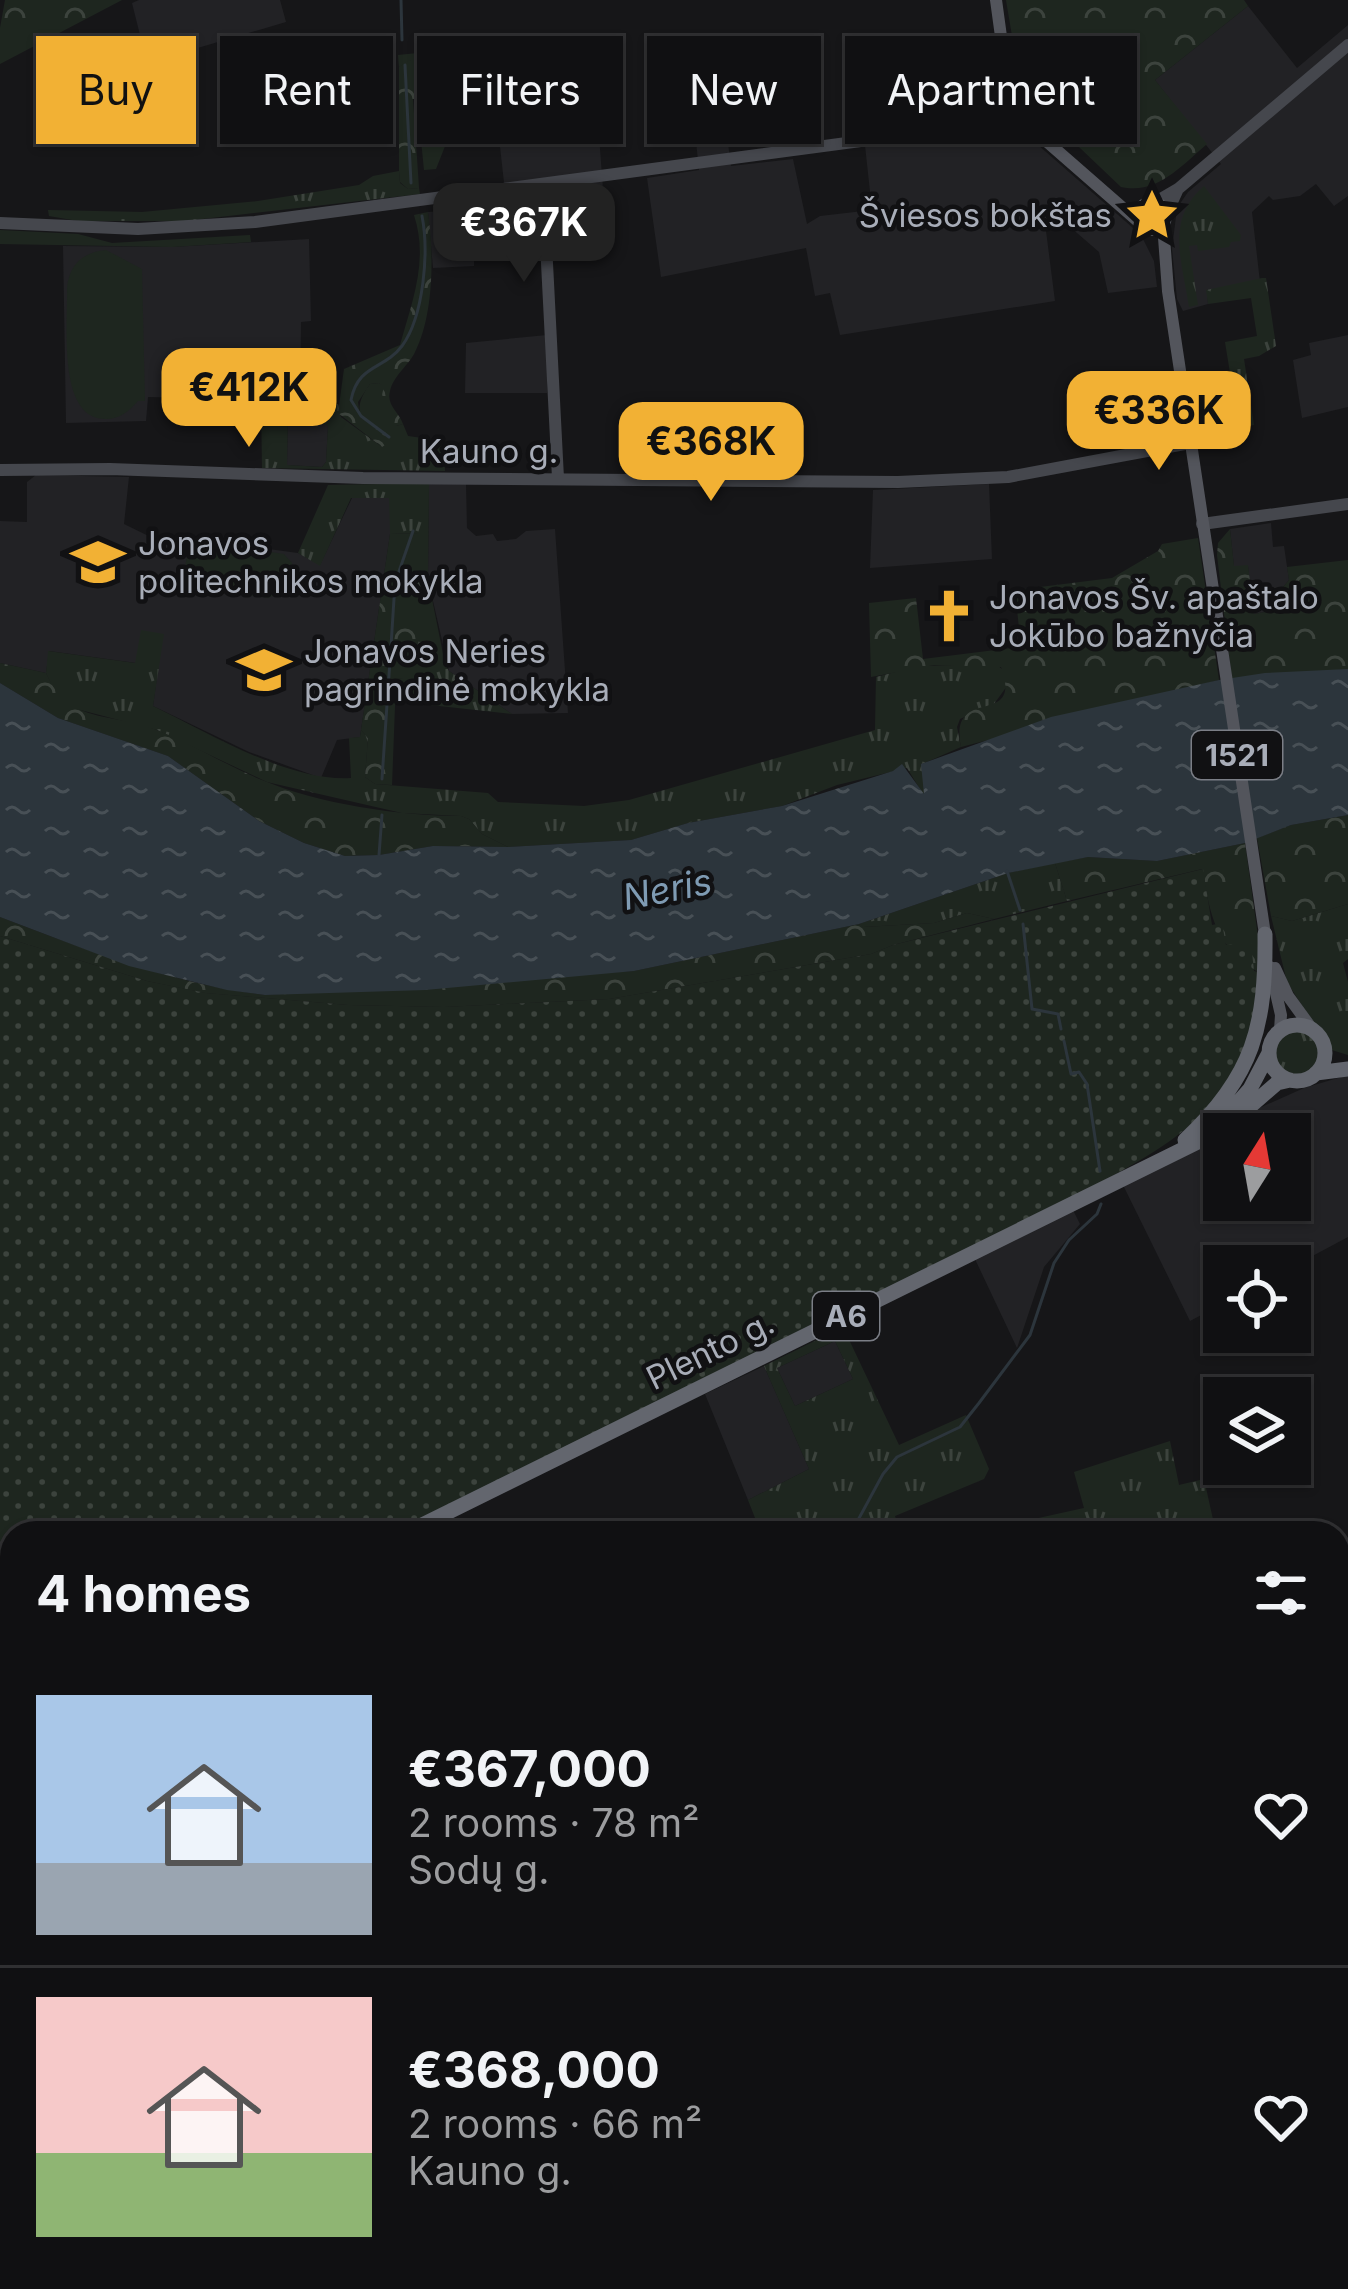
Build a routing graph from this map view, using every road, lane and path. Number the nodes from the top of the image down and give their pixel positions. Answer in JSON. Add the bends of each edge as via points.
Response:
{"nodes":[{"id":1,"x":996,"y":0,"type":"edge"},
{"id":2,"x":1001,"y":36,"type":"edge"},
{"id":3,"x":1348,"y":45,"type":"edge"},
{"id":4,"x":845,"y":141,"type":"edge"},
{"id":5,"x":1050,"y":144,"type":"edge"},
{"id":6,"x":542,"y":185,"type":"junction"},
{"id":7,"x":1178,"y":189,"type":"junction"},
{"id":8,"x":1111,"y":197,"type":"junction"},
{"id":9,"x":1150,"y":203,"type":"junction"},
{"id":10,"x":1164,"y":220,"type":"junction"},
{"id":11,"x":0,"y":223,"type":"edge"},
{"id":12,"x":1143,"y":226,"type":"junction"},
{"id":13,"x":1165,"y":267,"type":"junction"},
{"id":14,"x":1190,"y":443,"type":"junction"},
{"id":15,"x":0,"y":470,"type":"edge"},
{"id":16,"x":558,"y":478,"type":"junction"},
{"id":17,"x":1348,"y":504,"type":"edge"},
{"id":18,"x":1202,"y":524,"type":"junction"},
{"id":19,"x":1265,"y":934,"type":"junction"},
{"id":20,"x":1269,"y":956,"type":"junction"},
{"id":21,"x":1312,"y":1029,"type":"junction"},
{"id":22,"x":1280,"y":1030,"type":"junction"},
{"id":23,"x":1324,"y":1051,"type":"junction"},
{"id":24,"x":1269,"y":1053,"type":"junction"},
{"id":25,"x":1348,"y":1058,"type":"edge"},
{"id":26,"x":1348,"y":1069,"type":"edge"},
{"id":27,"x":1316,"y":1073,"type":"junction"},
{"id":28,"x":1289,"y":1080,"type":"junction"},
{"id":29,"x":1197,"y":1141,"type":"junction"},
{"id":30,"x":1168,"y":1155,"type":"junction"},
{"id":31,"x":430,"y":1521,"type":"edge"}],
"edges":[{"from":1,"to":2,"type":"main road"},
{"from":3,"to":7,"type":"main road","number":"1521"},
{"from":4,"to":6,"type":"main road"},
{"from":5,"to":8,"type":"main road"},
{"from":6,"to":11,"type":"main road","via":[[186,228]]},
{"from":6,"to":16,"type":"main road"},
{"from":7,"to":9,"type":"main road","number":"1521"},
{"from":7,"to":10,"type":"main road","number":"1521"},
{"from":8,"to":9,"type":"main road"},
{"from":8,"to":12,"type":"main road"},
{"from":9,"to":10,"type":"main road","via":[[1162,207]]},
{"from":9,"to":12,"type":"main road","via":[[1140,210]]},
{"from":10,"to":12,"type":"main road"},
{"from":10,"to":13,"type":"main road","number":"1521"},
{"from":12,"to":13,"type":"main road","number":"1521"},
{"from":13,"to":14,"type":"main road","number":"1521"},
{"from":14,"to":16,"type":"main road","name":"Kauno g.","via":[[1008,478]]},
{"from":14,"to":18,"type":"main road","number":"1521"},
{"from":15,"to":16,"type":"main road","name":"Kauno g."},
{"from":17,"to":18,"type":"main road"},
{"from":18,"to":19,"type":"main road","number":"1521"},
{"from":19,"to":20,"type":"main road","number":"1521"},
{"from":19,"to":30,"type":"highway","via":[[1265,991],[1253,1046],[1220,1104]]},
{"from":20,"to":21,"type":"main road","number":"1521"},
{"from":20,"to":22,"type":"main road","number":"1521"},
{"from":21,"to":22,"type":"highway"},
{"from":21,"to":23,"type":"highway"},
{"from":22,"to":24,"type":"highway","number":"A6"},
{"from":23,"to":25,"type":"highway"},
{"from":23,"to":27,"type":"highway"},
{"from":24,"to":28,"type":"highway"},
{"from":24,"to":29,"type":"highway","number":"A6","via":[[1241,1100]]},
{"from":26,"to":27,"type":"highway","number":"A6"},
{"from":27,"to":28,"type":"highway","number":"A6"},
{"from":28,"to":29,"type":"highway","number":"A6"},
{"from":29,"to":30,"type":"highway","number":"A6"},
{"from":30,"to":31,"type":"highway","name":"Plento g.","number":"A6"}]}
